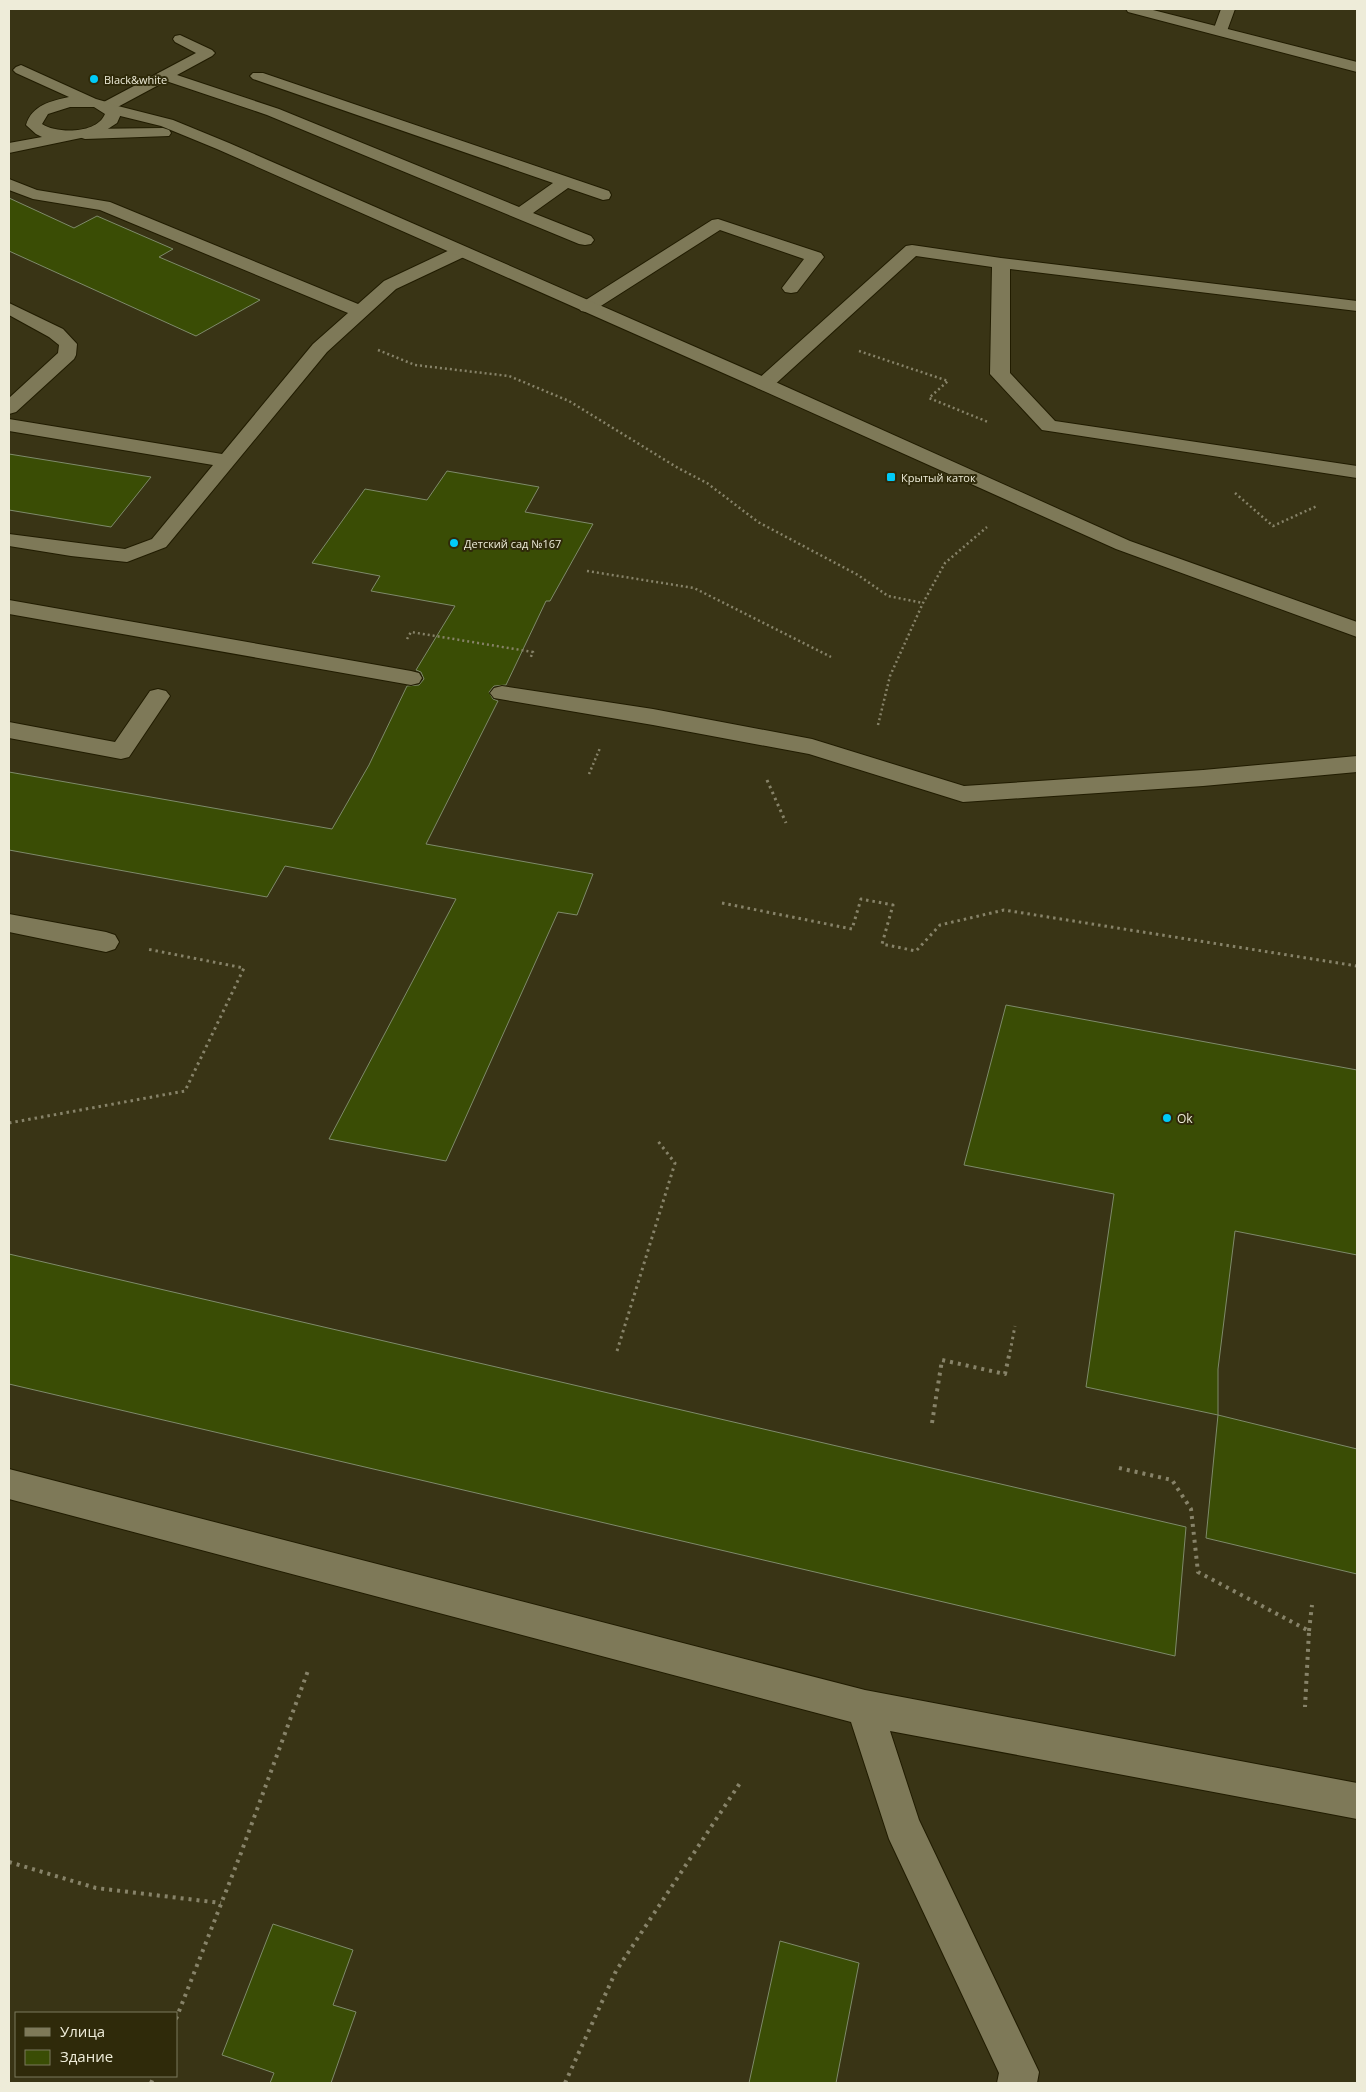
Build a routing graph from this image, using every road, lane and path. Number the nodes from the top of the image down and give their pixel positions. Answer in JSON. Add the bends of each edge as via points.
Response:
{"nodes":[{"id":1,"x":1133,"y":9,"type":"edge"},
{"id":2,"x":1228,"y":9,"type":"edge"},
{"id":3,"x":1220,"y":31,"type":"junction"},
{"id":4,"x":180,"y":39,"type":"dead end"},
{"id":5,"x":1357,"y":67,"type":"edge"},
{"id":6,"x":165,"y":76,"type":"junction"},
{"id":7,"x":258,"y":76,"type":"dead end"},
{"id":8,"x":103,"y":106,"type":"junction"},
{"id":9,"x":41,"y":114,"type":"junction"},
{"id":10,"x":78,"y":135,"type":"junction"},
{"id":11,"x":194,"y":135,"type":"junction"},
{"id":12,"x":9,"y":140,"type":"edge"},
{"id":13,"x":9,"y":148,"type":"edge"},
{"id":14,"x":566,"y":182,"type":"junction"},
{"id":15,"x":9,"y":184,"type":"edge"},
{"id":16,"x":603,"y":195,"type":"dead end"},
{"id":17,"x":520,"y":214,"type":"junction"},
{"id":18,"x":585,"y":240,"type":"dead end"},
{"id":19,"x":460,"y":252,"type":"junction"},
{"id":20,"x":1001,"y":263,"type":"junction"},
{"id":21,"x":791,"y":288,"type":"dead end"},
{"id":22,"x":1357,"y":306,"type":"edge"},
{"id":23,"x":587,"y":307,"type":"junction"},
{"id":24,"x":9,"y":308,"type":"edge"},
{"id":25,"x":360,"y":312,"type":"junction"},
{"id":26,"x":340,"y":331,"type":"junction"},
{"id":27,"x":764,"y":384,"type":"junction"},
{"id":28,"x":11,"y":402,"type":"edge"},
{"id":29,"x":9,"y":425,"type":"edge"},
{"id":30,"x":228,"y":461,"type":"junction"},
{"id":31,"x":1357,"y":472,"type":"edge"},
{"id":32,"x":1230,"y":489,"type":"dead end"},
{"id":33,"x":1324,"y":503,"type":"dead end"},
{"id":34,"x":990,"y":525,"type":"dead end"},
{"id":35,"x":9,"y":540,"type":"edge"},
{"id":36,"x":587,"y":571,"type":"dead end"},
{"id":37,"x":923,"y":603,"type":"junction"},
{"id":38,"x":9,"y":607,"type":"edge"},
{"id":39,"x":1357,"y":630,"type":"edge"},
{"id":40,"x":831,"y":657,"type":"dead end"},
{"id":41,"x":388,"y":675,"type":"junction"},
{"id":42,"x":411,"y":678,"type":"dead end"},
{"id":43,"x":507,"y":694,"type":"joint"},
{"id":44,"x":158,"y":696,"type":"dead end"},
{"id":45,"x":877,"y":729,"type":"dead end"},
{"id":46,"x":9,"y":730,"type":"edge"},
{"id":47,"x":1357,"y":764,"type":"edge"},
{"id":48,"x":765,"y":775,"type":"dead end"},
{"id":49,"x":786,"y":823,"type":"dead end"},
{"id":50,"x":722,"y":903,"type":"dead end"},
{"id":51,"x":9,"y":923,"type":"edge"},
{"id":52,"x":106,"y":942,"type":"dead end"},
{"id":53,"x":185,"y":957,"type":"dead end"},
{"id":54,"x":1357,"y":966,"type":"edge"},
{"id":55,"x":9,"y":1123,"type":"edge"},
{"id":56,"x":657,"y":1140,"type":"dead end"},
{"id":57,"x":1015,"y":1326,"type":"dead end"},
{"id":58,"x":617,"y":1351,"type":"dead end"},
{"id":59,"x":932,"y":1423,"type":"dead end"},
{"id":60,"x":1119,"y":1468,"type":"dead end"},
{"id":61,"x":9,"y":1484,"type":"edge"},
{"id":62,"x":1312,"y":1605,"type":"dead end"},
{"id":63,"x":1309,"y":1631,"type":"junction"},
{"id":64,"x":309,"y":1668,"type":"dead end"},
{"id":65,"x":1305,"y":1707,"type":"dead end"},
{"id":66,"x":865,"y":1708,"type":"junction"},
{"id":67,"x":742,"y":1780,"type":"dead end"},
{"id":68,"x":1357,"y":1801,"type":"edge"},
{"id":69,"x":9,"y":1862,"type":"edge"},
{"id":70,"x":221,"y":1903,"type":"junction"},
{"id":71,"x":178,"y":2014,"type":"edge"},
{"id":72,"x":565,"y":2083,"type":"edge"},
{"id":73,"x":1017,"y":2083,"type":"edge"}],
"edges":[{"from":1,"to":3,"type":"street"},
{"from":2,"to":3,"type":"street"},
{"from":3,"to":5,"type":"street"},
{"from":4,"to":6,"type":"street","via":[[207,53]]},
{"from":6,"to":8,"type":"street"},
{"from":6,"to":17,"type":"street","via":[[273,112]]},
{"from":7,"to":14,"type":"street"},
{"from":8,"to":9,"type":"street","via":[[70,102]]},
{"from":8,"to":9,"type":"street","via":[[17,64]]},
{"from":8,"to":10,"type":"street","via":[[113,114],[111,120],[96,130]]},
{"from":8,"to":11,"type":"street","via":[[167,123]]},
{"from":9,"to":10,"type":"street","via":[[34,125],[39,130],[47,134]]},
{"from":9,"to":12,"type":"street"},
{"from":10,"to":11,"type":"street","via":[[154,132]]},
{"from":10,"to":13,"type":"street"},
{"from":11,"to":19,"type":"street"},
{"from":14,"to":16,"type":"street"},
{"from":14,"to":17,"type":"street"},
{"from":15,"to":25,"type":"street","via":[[33,194],[104,206]]},
{"from":17,"to":18,"type":"street"},
{"from":19,"to":23,"type":"street"},
{"from":19,"to":25,"type":"street","via":[[390,286]]},
{"from":20,"to":22,"type":"street"},
{"from":20,"to":27,"type":"street","via":[[912,250]]},
{"from":20,"to":31,"type":"street","via":[[1000,374],[1049,426]]},
{"from":21,"to":23,"type":"street","via":[[814,257],[718,224]]},
{"from":23,"to":27,"type":"street"},
{"from":24,"to":28,"type":"street","via":[[56,333],[68,344],[67,354]]},
{"from":25,"to":26,"type":"street"},
{"from":26,"to":30,"type":"street","via":[[320,348]]},
{"from":26,"to":37,"type":"path","via":[[415,365],[509,376],[568,401],[707,482],[758,522],[858,575],[888,596]]},
{"from":27,"to":39,"type":"street","via":[[1123,545]]},
{"from":29,"to":30,"type":"street"},
{"from":30,"to":35,"type":"street","via":[[159,543],[127,556]]},
{"from":32,"to":33,"type":"path","via":[[1273,526]]},
{"from":34,"to":37,"type":"path","via":[[945,563]]},
{"from":36,"to":40,"type":"path","via":[[694,588]]},
{"from":37,"to":45,"type":"path","via":[[890,676]]},
{"from":38,"to":41,"type":"street"},
{"from":41,"to":42,"type":"street"},
{"from":41,"to":43,"type":"path","via":[[411,632],[533,652]]},
{"from":43,"to":47,"type":"street","via":[[812,747],[963,794],[1193,779]]},
{"from":44,"to":46,"type":"street","via":[[121,751]]},
{"from":48,"to":49,"type":"path"},
{"from":50,"to":54,"type":"path","via":[[852,929],[861,899],[893,905],[882,944],[916,951],[940,926],[1004,910]]},
{"from":51,"to":52,"type":"street"},
{"from":53,"to":55,"type":"path","via":[[244,968],[185,1091]]},
{"from":56,"to":58,"type":"path","via":[[675,1163]]},
{"from":57,"to":59,"type":"path","via":[[1005,1374],[942,1360]]},
{"from":60,"to":63,"type":"path","via":[[1172,1480],[1191,1509],[1198,1572]]},
{"from":61,"to":66,"type":"street"},
{"from":62,"to":63,"type":"path"},
{"from":63,"to":65,"type":"path"},
{"from":64,"to":70,"type":"path"},
{"from":66,"to":68,"type":"street"},
{"from":66,"to":73,"type":"street","via":[[902,1826],[1019,2072]]},
{"from":67,"to":72,"type":"path","via":[[616,1971]]},
{"from":69,"to":70,"type":"path","via":[[96,1888]]},
{"from":70,"to":71,"type":"path"}]}
